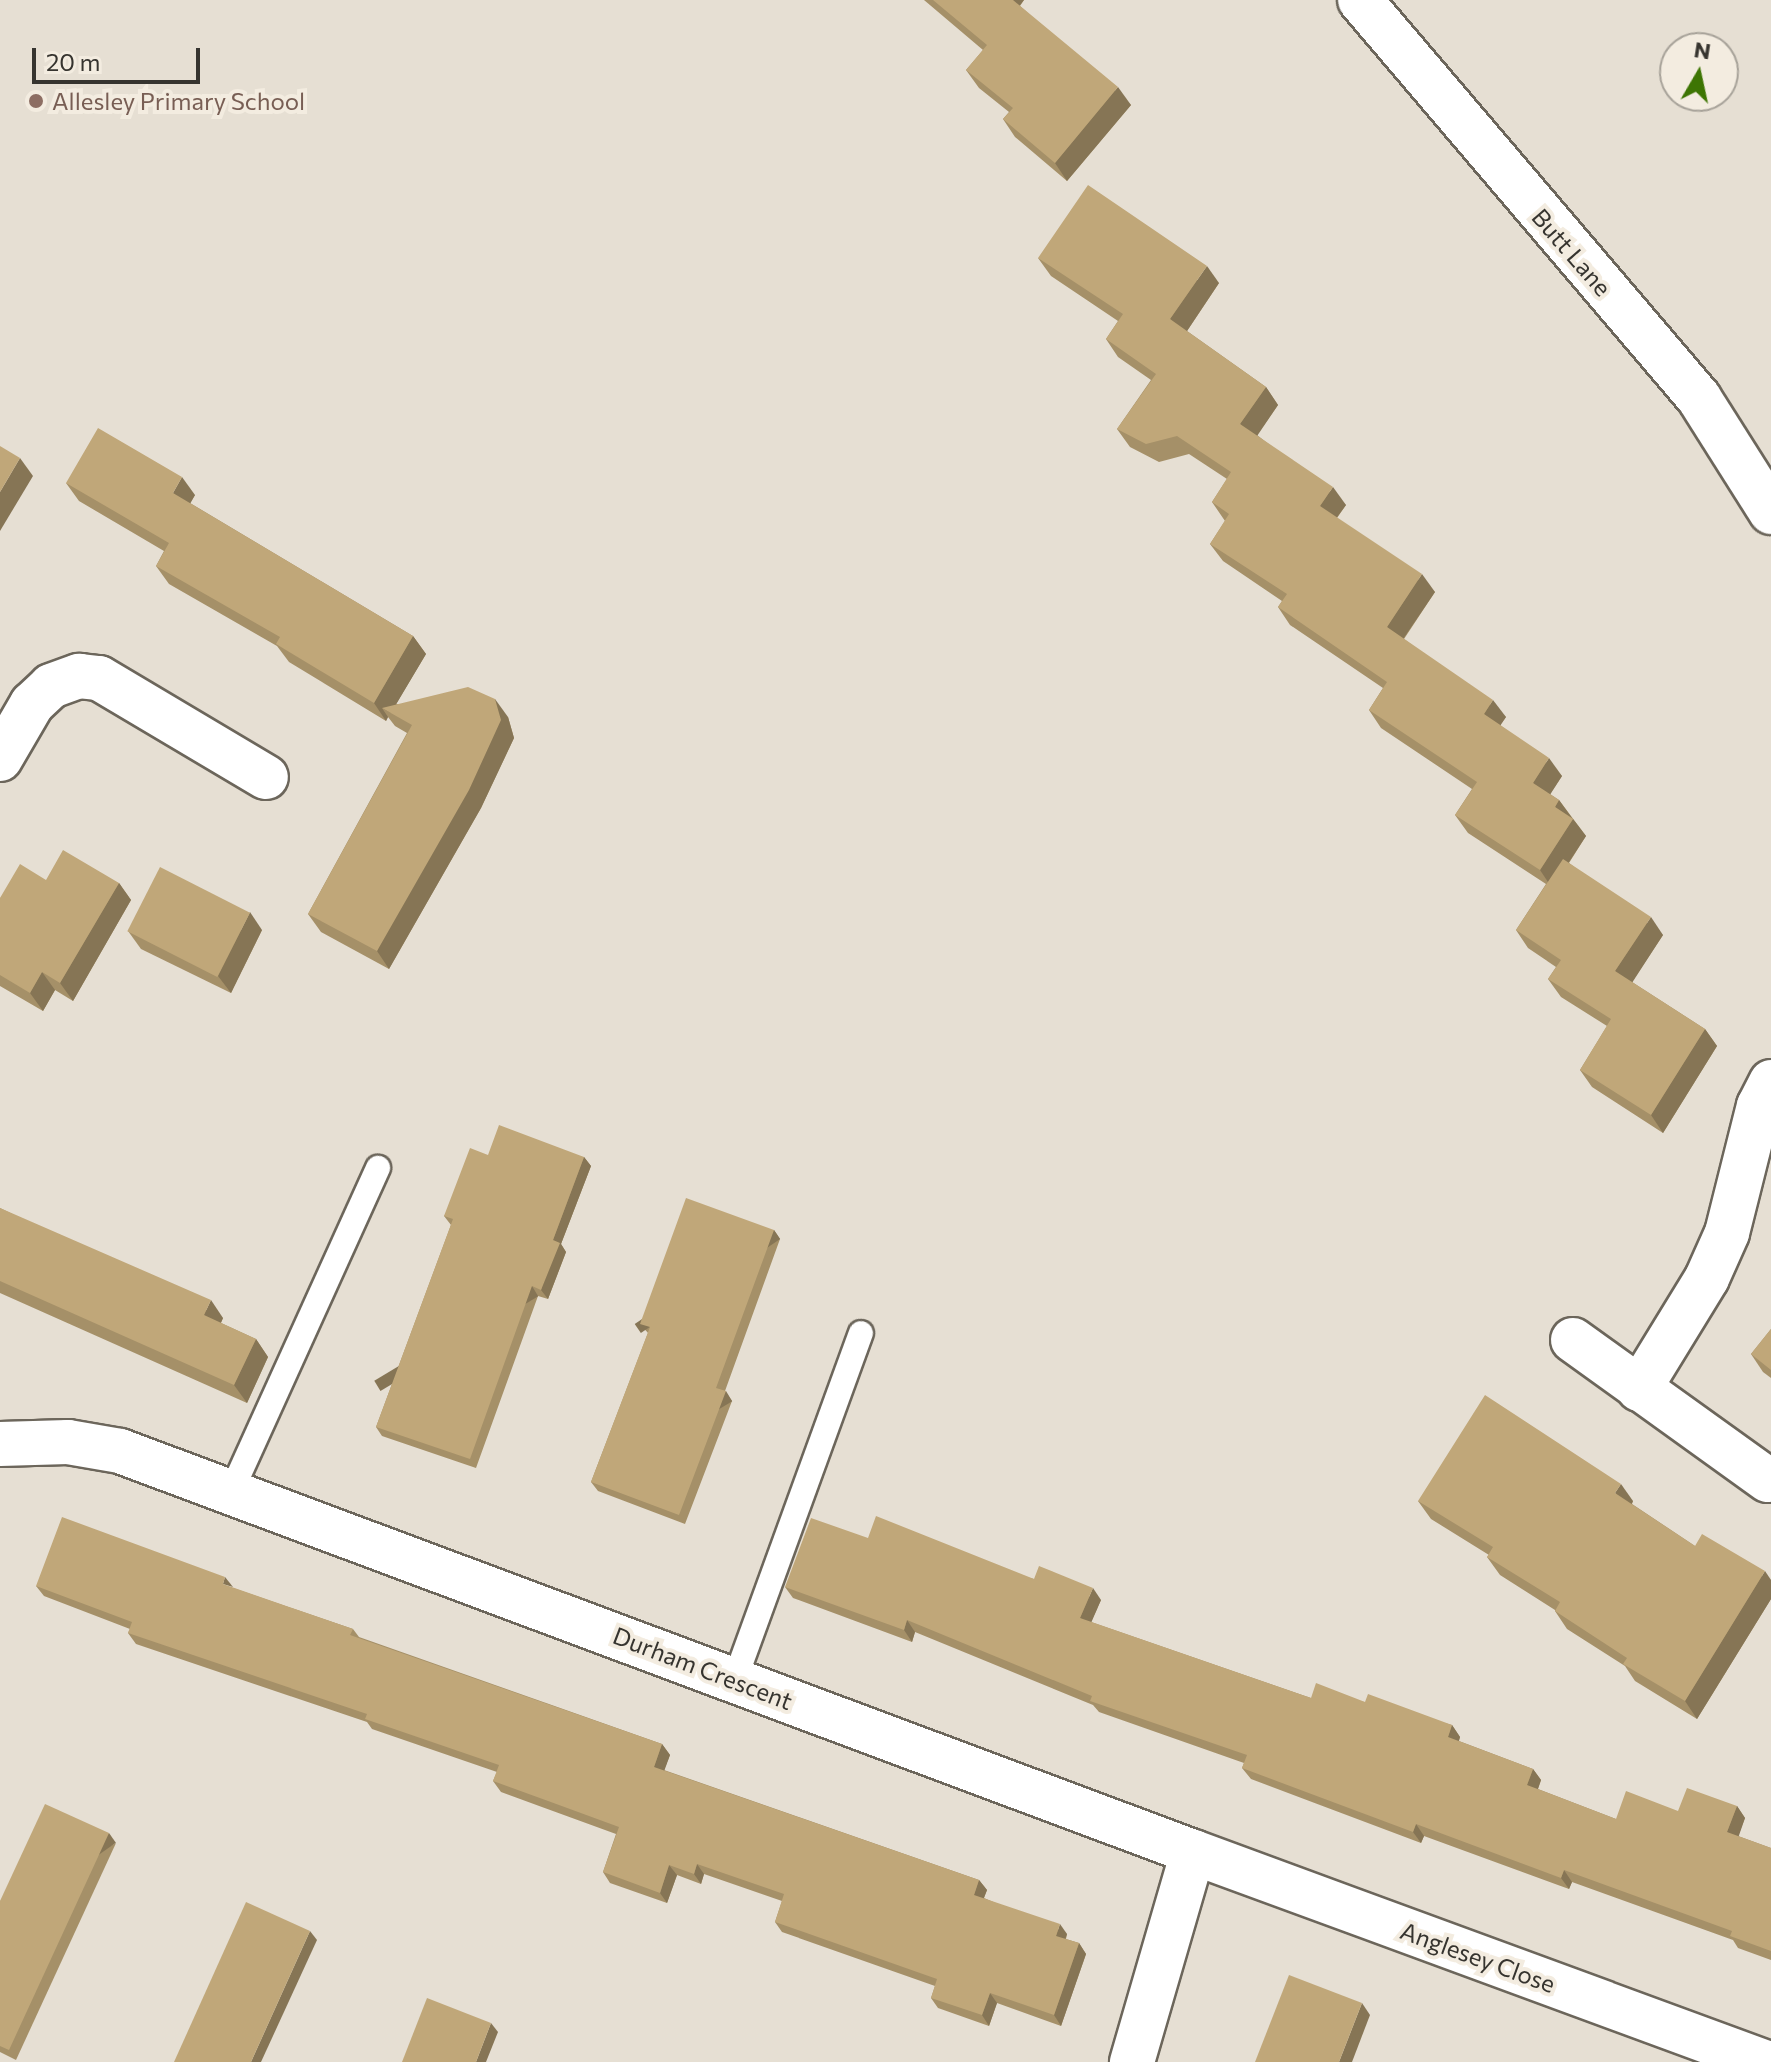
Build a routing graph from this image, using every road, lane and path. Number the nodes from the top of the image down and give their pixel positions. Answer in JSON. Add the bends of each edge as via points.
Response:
{"nodes":[{"id":1,"x":1360,"y":0,"type":"edge"},
{"id":2,"x":1771,"y":512,"type":"edge"},
{"id":3,"x":0,"y":759,"type":"edge"},
{"id":4,"x":266,"y":777,"type":"dead end"},
{"id":5,"x":1771,"y":1082,"type":"edge"},
{"id":6,"x":378,"y":1168,"type":"dead end"},
{"id":7,"x":861,"y":1333,"type":"dead end"},
{"id":8,"x":1573,"y":1340,"type":"dead end"},
{"id":9,"x":1639,"y":1389,"type":"junction"},
{"id":10,"x":0,"y":1444,"type":"edge"},
{"id":11,"x":1768,"y":1480,"type":"dead end"},
{"id":12,"x":231,"y":1492,"type":"junction"},
{"id":13,"x":735,"y":1679,"type":"junction"},
{"id":14,"x":1193,"y":1852,"type":"junction"},
{"id":15,"x":1132,"y":2062,"type":"edge"},
{"id":16,"x":1763,"y":2062,"type":"edge"}],
"edges":[{"from":1,"to":2,"type":"street","name":"Butt Lane","via":[[1699,398]]},
{"from":3,"to":4,"type":"street","via":[[32,704],[51,686],[79,676],[99,678]]},
{"from":5,"to":9,"type":"street","via":[[1759,1106],[1727,1233],[1707,1278]]},
{"from":6,"to":12,"type":"lane"},
{"from":7,"to":13,"type":"lane"},
{"from":8,"to":9,"type":"street"},
{"from":9,"to":11,"type":"street"},
{"from":10,"to":12,"type":"street","name":"Durham Crescent","via":[[68,1442],[120,1451]]},
{"from":12,"to":13,"type":"street","name":"Durham Crescent"},
{"from":13,"to":14,"type":"street","name":"Durham Crescent"},
{"from":14,"to":15,"type":"street"},
{"from":14,"to":16,"type":"street","name":"Anglesey Close"}]}
